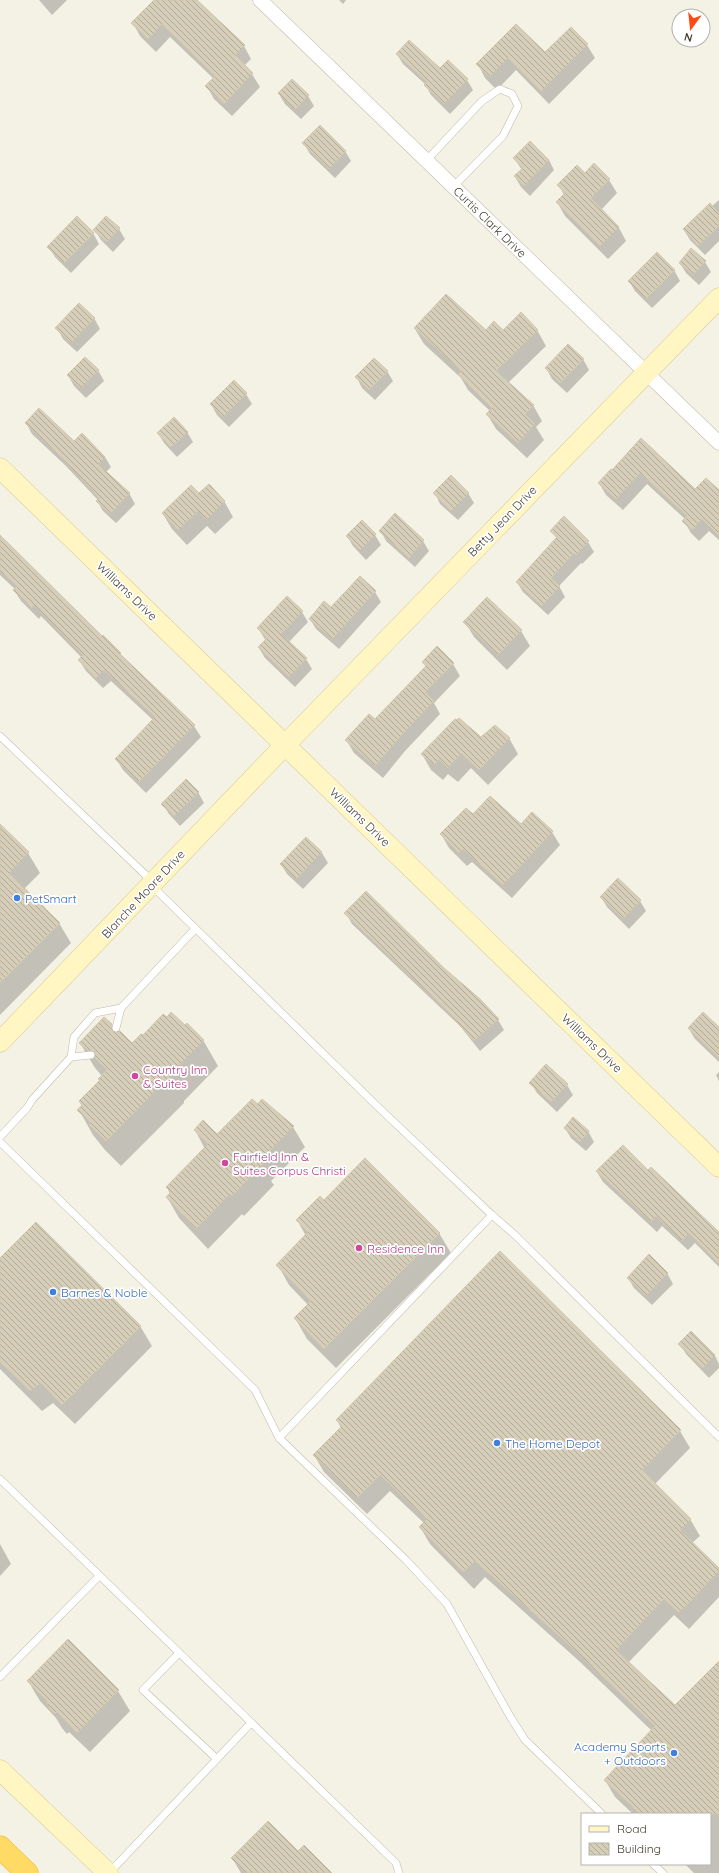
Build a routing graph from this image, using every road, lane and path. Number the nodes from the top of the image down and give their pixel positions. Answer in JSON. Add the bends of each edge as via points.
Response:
{"nodes":[{"id":1,"x":260,"y":0,"type":"edge"},
{"id":2,"x":426,"y":161,"type":"junction"},
{"id":3,"x":453,"y":186,"type":"junction"},
{"id":4,"x":719,"y":298,"type":"edge"},
{"id":5,"x":646,"y":373,"type":"junction"},
{"id":6,"x":719,"y":444,"type":"edge"},
{"id":7,"x":0,"y":468,"type":"edge"},
{"id":8,"x":0,"y":736,"type":"edge"},
{"id":9,"x":286,"y":744,"type":"junction"},
{"id":10,"x":153,"y":884,"type":"junction"},
{"id":11,"x":194,"y":929,"type":"junction"},
{"id":12,"x":121,"y":1008,"type":"junction"},
{"id":13,"x":116,"y":1028,"type":"dead end"},
{"id":14,"x":0,"y":1042,"type":"edge"},
{"id":15,"x":91,"y":1055,"type":"dead end"},
{"id":16,"x":71,"y":1057,"type":"junction"},
{"id":17,"x":0,"y":1137,"type":"edge"},
{"id":18,"x":0,"y":1142,"type":"edge"},
{"id":19,"x":719,"y":1167,"type":"edge"},
{"id":20,"x":492,"y":1215,"type":"junction"},
{"id":21,"x":719,"y":1437,"type":"edge"},
{"id":22,"x":279,"y":1438,"type":"junction"},
{"id":23,"x":0,"y":1478,"type":"edge"},
{"id":24,"x":100,"y":1576,"type":"junction"},
{"id":25,"x":179,"y":1653,"type":"junction"},
{"id":26,"x":0,"y":1677,"type":"edge"},
{"id":27,"x":251,"y":1723,"type":"junction"},
{"id":28,"x":217,"y":1759,"type":"junction"},
{"id":29,"x":0,"y":1770,"type":"edge"},
{"id":30,"x":601,"y":1813,"type":"edge"},
{"id":31,"x":0,"y":1847,"type":"edge"},
{"id":32,"x":655,"y":1865,"type":"edge"},
{"id":33,"x":27,"y":1873,"type":"edge"},
{"id":34,"x":108,"y":1873,"type":"edge"},
{"id":35,"x":399,"y":1873,"type":"edge"},
{"id":36,"x":663,"y":1873,"type":"edge"}],
"edges":[{"from":1,"to":2,"type":"street","name":"Curtis Clark Drive"},
{"from":2,"to":3,"type":"street","name":"Curtis Clark Drive"},
{"from":2,"to":3,"type":"lane","via":[[482,101],[500,89],[512,94],[518,106],[503,136]]},
{"from":3,"to":5,"type":"street","name":"Curtis Clark Drive"},
{"from":4,"to":5,"type":"street","name":"Betty Jean Drive"},
{"from":5,"to":6,"type":"street","name":"Curtis Clark Drive"},
{"from":5,"to":9,"type":"street","name":"Betty Jean Drive"},
{"from":7,"to":9,"type":"street","name":"Williams Drive"},
{"from":8,"to":10,"type":"lane"},
{"from":9,"to":10,"type":"street","name":"Blanche Moore Drive"},
{"from":9,"to":19,"type":"street","name":"Williams Drive"},
{"from":10,"to":11,"type":"lane"},
{"from":10,"to":14,"type":"street","name":"Blanche Moore Drive"},
{"from":11,"to":12,"type":"lane"},
{"from":11,"to":20,"type":"lane"},
{"from":12,"to":13,"type":"lane"},
{"from":12,"to":16,"type":"lane","via":[[96,1013],[74,1037]]},
{"from":15,"to":16,"type":"lane"},
{"from":16,"to":17,"type":"lane"},
{"from":18,"to":22,"type":"lane","via":[[255,1390]]},
{"from":20,"to":21,"type":"lane"},
{"from":20,"to":22,"type":"lane"},
{"from":22,"to":30,"type":"lane","via":[[406,1560],[447,1604],[526,1740]]},
{"from":23,"to":24,"type":"lane"},
{"from":24,"to":25,"type":"lane"},
{"from":24,"to":26,"type":"lane"},
{"from":25,"to":27,"type":"lane"},
{"from":25,"to":28,"type":"lane","via":[[143,1690]]},
{"from":27,"to":28,"type":"lane"},
{"from":27,"to":35,"type":"lane","via":[[396,1863]]},
{"from":28,"to":34,"type":"lane"},
{"from":29,"to":34,"type":"street"},
{"from":31,"to":33,"type":"highway"},
{"from":32,"to":36,"type":"lane"}]}
